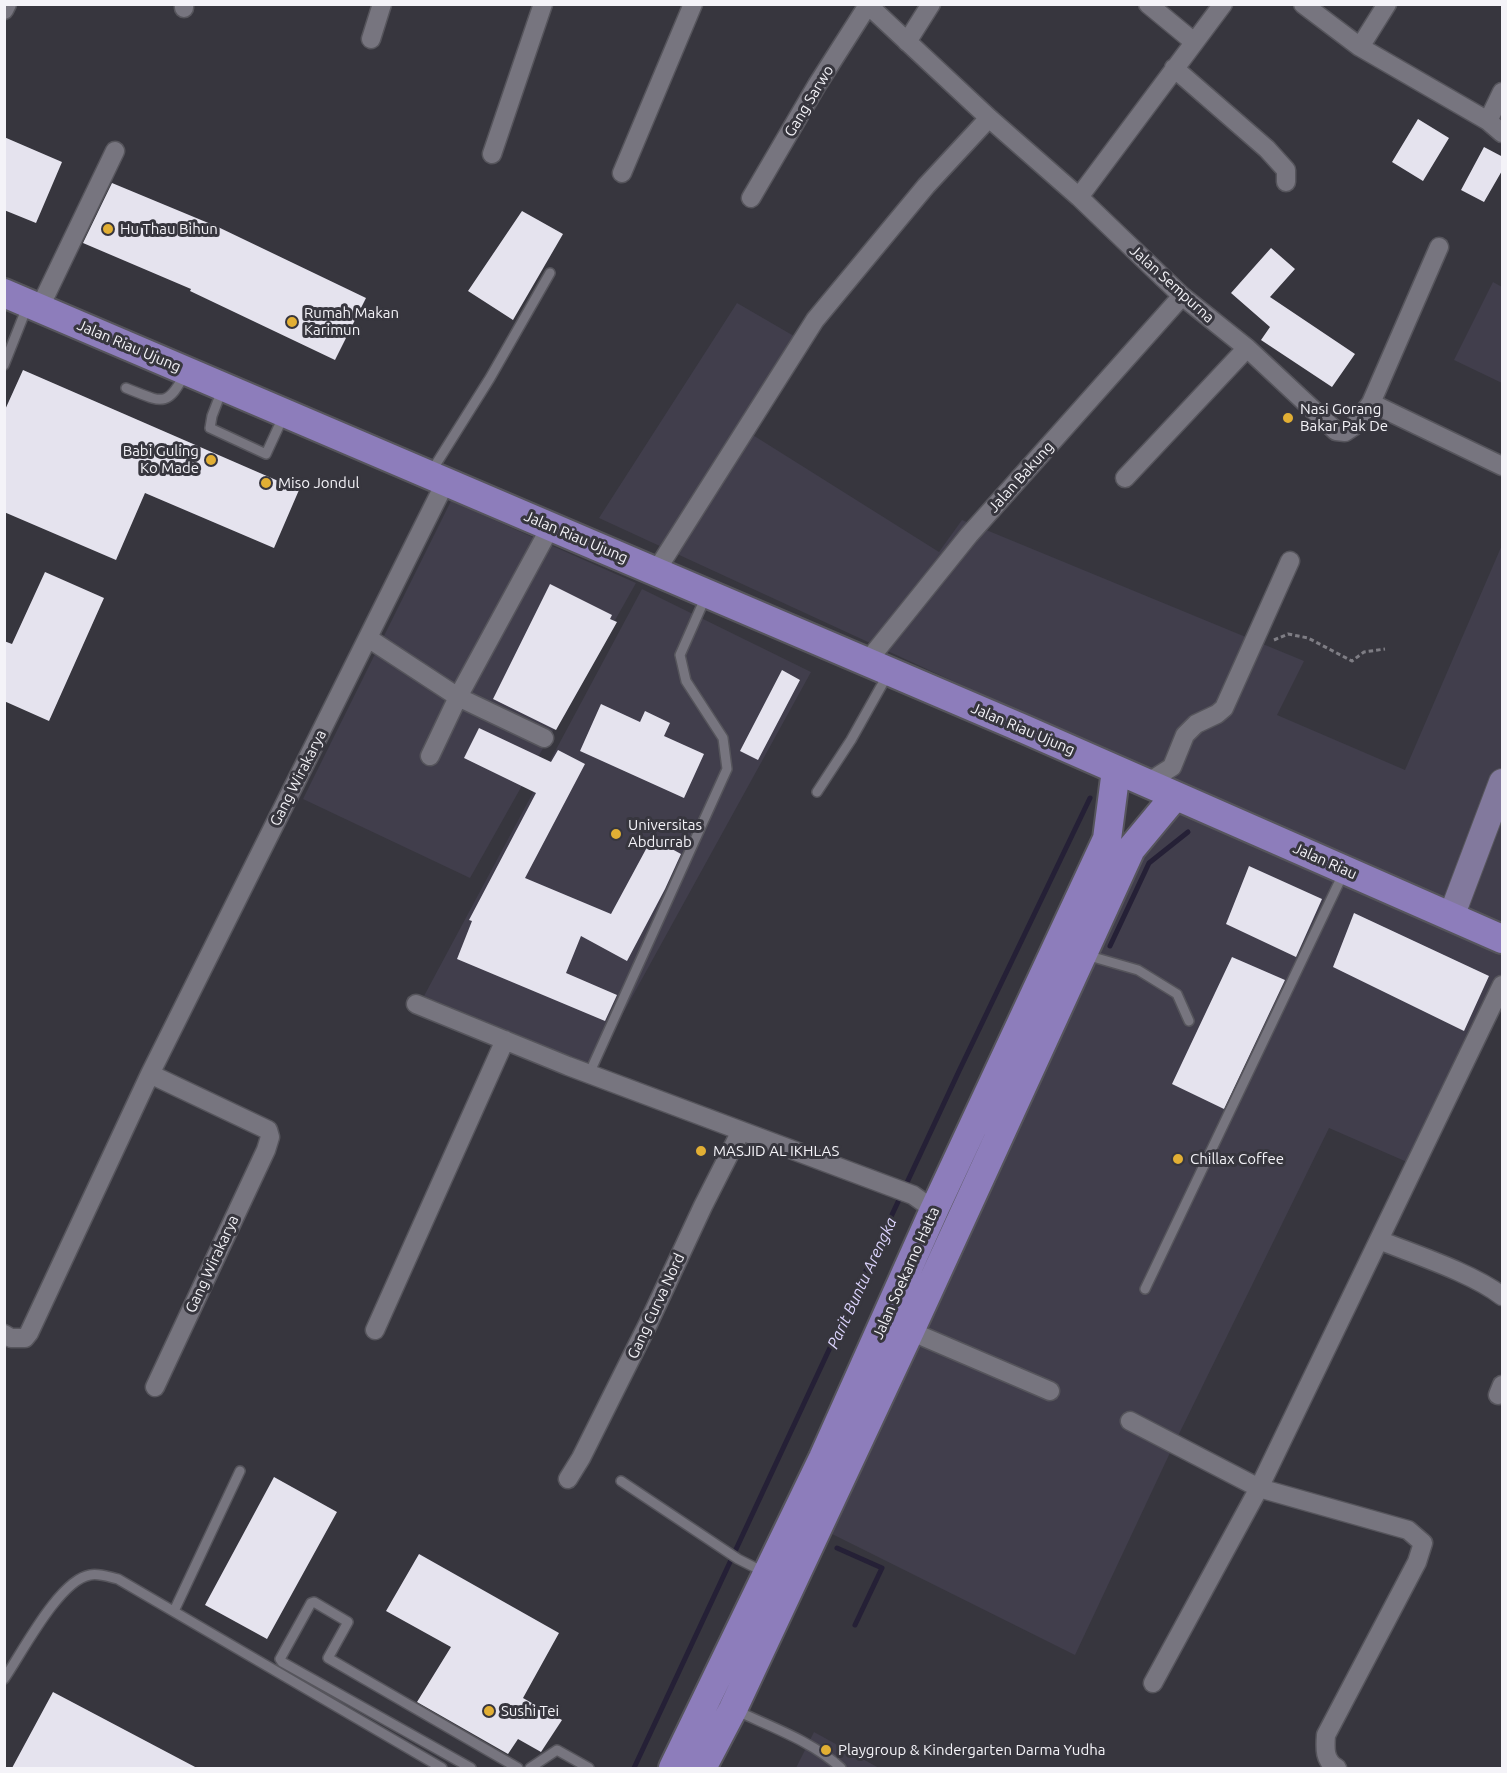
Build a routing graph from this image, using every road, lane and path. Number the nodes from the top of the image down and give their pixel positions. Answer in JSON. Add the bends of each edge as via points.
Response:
{"nodes":[{"id":1,"x":7,"y":4,"type":"edge"},
{"id":2,"x":382,"y":4,"type":"edge"},
{"id":3,"x":543,"y":4,"type":"edge"},
{"id":4,"x":693,"y":4,"type":"edge"},
{"id":5,"x":931,"y":4,"type":"edge"},
{"id":6,"x":1148,"y":4,"type":"edge"},
{"id":7,"x":1223,"y":4,"type":"edge"},
{"id":8,"x":1303,"y":4,"type":"edge"},
{"id":9,"x":1388,"y":4,"type":"edge"},
{"id":10,"x":867,"y":5,"type":"edge"},
{"id":11,"x":4,"y":10,"type":"edge"},
{"id":12,"x":371,"y":39,"type":"dead end"},
{"id":13,"x":907,"y":42,"type":"junction"},
{"id":14,"x":1194,"y":42,"type":"junction"},
{"id":15,"x":1360,"y":47,"type":"junction"},
{"id":16,"x":1174,"y":68,"type":"junction"},
{"id":17,"x":1503,"y":92,"type":"edge"},
{"id":18,"x":989,"y":118,"type":"junction"},
{"id":19,"x":1488,"y":121,"type":"junction"},
{"id":20,"x":1503,"y":133,"type":"edge"},
{"id":21,"x":115,"y":151,"type":"dead end"},
{"id":22,"x":492,"y":154,"type":"dead end"},
{"id":23,"x":622,"y":173,"type":"dead end"},
{"id":24,"x":1286,"y":182,"type":"dead end"},
{"id":25,"x":1079,"y":197,"type":"junction"},
{"id":26,"x":751,"y":198,"type":"dead end"},
{"id":27,"x":1439,"y":247,"type":"dead end"},
{"id":28,"x":550,"y":273,"type":"dead end"},
{"id":29,"x":1182,"y":296,"type":"junction"},
{"id":30,"x":24,"y":301,"type":"edge"},
{"id":31,"x":1246,"y":348,"type":"junction"},
{"id":32,"x":4,"y":365,"type":"edge"},
{"id":33,"x":186,"y":370,"type":"junction"},
{"id":34,"x":224,"y":386,"type":"junction"},
{"id":35,"x":126,"y":388,"type":"dead end"},
{"id":36,"x":1371,"y":404,"type":"junction"},
{"id":37,"x":285,"y":412,"type":"junction"},
{"id":38,"x":1503,"y":466,"type":"edge"},
{"id":39,"x":438,"y":477,"type":"junction"},
{"id":40,"x":1125,"y":478,"type":"dead end"},
{"id":41,"x":551,"y":526,"type":"junction"},
{"id":42,"x":1290,"y":561,"type":"dead end"},
{"id":43,"x":656,"y":571,"type":"junction"},
{"id":44,"x":707,"y":594,"type":"junction"},
{"id":45,"x":1255,"y":636,"type":"junction"},
{"id":46,"x":368,"y":638,"type":"junction"},
{"id":47,"x":1385,"y":649,"type":"dead end"},
{"id":48,"x":878,"y":667,"type":"junction"},
{"id":49,"x":458,"y":697,"type":"junction"},
{"id":50,"x":544,"y":738,"type":"dead end"},
{"id":51,"x":430,"y":756,"type":"dead end"},
{"id":52,"x":1116,"y":770,"type":"junction"},
{"id":53,"x":1503,"y":782,"type":"edge"},
{"id":54,"x":1147,"y":783,"type":"junction"},
{"id":55,"x":817,"y":792,"type":"dead end"},
{"id":56,"x":1175,"y":796,"type":"junction"},
{"id":57,"x":1345,"y":870,"type":"junction"},
{"id":58,"x":1451,"y":917,"type":"junction"},
{"id":59,"x":1503,"y":939,"type":"edge"},
{"id":60,"x":1084,"y":954,"type":"junction"},
{"id":61,"x":1503,"y":985,"type":"edge"},
{"id":62,"x":416,"y":1004,"type":"dead end"},
{"id":63,"x":1189,"y":1021,"type":"dead end"},
{"id":64,"x":505,"y":1040,"type":"junction"},
{"id":65,"x":150,"y":1074,"type":"junction"},
{"id":66,"x":589,"y":1074,"type":"junction"},
{"id":67,"x":741,"y":1131,"type":"junction"},
{"id":68,"x":923,"y":1202,"type":"junction"},
{"id":69,"x":1379,"y":1240,"type":"junction"},
{"id":70,"x":1145,"y":1289,"type":"dead end"},
{"id":71,"x":1503,"y":1296,"type":"edge"},
{"id":72,"x":375,"y":1330,"type":"dead end"},
{"id":73,"x":910,"y":1331,"type":"junction"},
{"id":74,"x":4,"y":1334,"type":"edge"},
{"id":75,"x":155,"y":1387,"type":"dead end"},
{"id":76,"x":1050,"y":1391,"type":"dead end"},
{"id":77,"x":1130,"y":1421,"type":"dead end"},
{"id":78,"x":240,"y":1471,"type":"dead end"},
{"id":79,"x":568,"y":1479,"type":"dead end"},
{"id":80,"x":621,"y":1481,"type":"dead end"},
{"id":81,"x":1259,"y":1488,"type":"junction"},
{"id":82,"x":766,"y":1573,"type":"junction"},
{"id":83,"x":174,"y":1611,"type":"junction"},
{"id":84,"x":4,"y":1679,"type":"edge"},
{"id":85,"x":1153,"y":1683,"type":"dead end"},
{"id":86,"x":733,"y":1709,"type":"junction"},
{"id":87,"x":442,"y":1768,"type":"edge"},
{"id":88,"x":471,"y":1768,"type":"edge"},
{"id":89,"x":518,"y":1768,"type":"edge"},
{"id":90,"x":530,"y":1768,"type":"edge"},
{"id":91,"x":589,"y":1768,"type":"edge"},
{"id":92,"x":673,"y":1768,"type":"edge"},
{"id":93,"x":702,"y":1768,"type":"edge"},
{"id":94,"x":841,"y":1768,"type":"edge"},
{"id":95,"x":1337,"y":1768,"type":"edge"}],
"edges":[{"from":1,"to":11,"type":"street"},
{"from":2,"to":12,"type":"street"},
{"from":3,"to":22,"type":"street"},
{"from":4,"to":23,"type":"street"},
{"from":5,"to":13,"type":"street"},
{"from":6,"to":14,"type":"street"},
{"from":7,"to":14,"type":"street"},
{"from":8,"to":15,"type":"street"},
{"from":9,"to":15,"type":"street"},
{"from":10,"to":13,"type":"street","name":"Jalan Sempurna"},
{"from":10,"to":26,"type":"street","name":"Gang Sarwo"},
{"from":13,"to":18,"type":"street","name":"Jalan Sempurna"},
{"from":14,"to":16,"type":"street"},
{"from":15,"to":19,"type":"street"},
{"from":16,"to":24,"type":"street","via":[[1267,149],[1286,170]]},
{"from":16,"to":25,"type":"street"},
{"from":17,"to":19,"type":"street"},
{"from":18,"to":25,"type":"street","name":"Jalan Sempurna"},
{"from":18,"to":43,"type":"street","via":[[926,186],[815,320]]},
{"from":19,"to":20,"type":"street"},
{"from":21,"to":30,"type":"street"},
{"from":25,"to":29,"type":"street","name":"Jalan Sempurna"},
{"from":27,"to":36,"type":"street"},
{"from":28,"to":39,"type":"lane"},
{"from":29,"to":31,"type":"street","name":"Jalan Sempurna"},
{"from":29,"to":48,"type":"street","name":"Jalan Bakung","via":[[969,535]]},
{"from":30,"to":32,"type":"lane"},
{"from":30,"to":33,"type":"main road","name":"Jalan Riau Ujung"},
{"from":31,"to":36,"type":"street","name":"Jalan Sempurna","via":[[1335,431],[1345,432]]},
{"from":31,"to":40,"type":"street"},
{"from":33,"to":34,"type":"main road","name":"Jalan Riau Ujung"},
{"from":33,"to":35,"type":"lane","via":[[169,398],[157,400]]},
{"from":34,"to":37,"type":"main road","name":"Jalan Riau Ujung"},
{"from":34,"to":37,"type":"lane","via":[[210,428],[266,454]]},
{"from":36,"to":38,"type":"street"},
{"from":37,"to":39,"type":"main road","name":"Jalan Riau Ujung"},
{"from":39,"to":41,"type":"main road","name":"Jalan Riau Ujung"},
{"from":39,"to":46,"type":"street","name":"Gang Wirakarya"},
{"from":41,"to":43,"type":"main road","name":"Jalan Riau Ujung"},
{"from":41,"to":49,"type":"street"},
{"from":42,"to":45,"type":"street"},
{"from":43,"to":44,"type":"main road","name":"Jalan Riau Ujung"},
{"from":44,"to":48,"type":"main road","name":"Jalan Riau Ujung"},
{"from":44,"to":66,"type":"lane","via":[[680,655],[686,681],[723,738],[727,769]]},
{"from":45,"to":47,"type":"path","via":[[1271,641],[1288,634],[1308,638],[1352,661],[1364,652]]},
{"from":45,"to":54,"type":"street","via":[[1224,708],[1196,724],[1185,735],[1172,767]]},
{"from":46,"to":49,"type":"street"},
{"from":46,"to":65,"type":"street","name":"Gang Wirakarya"},
{"from":48,"to":52,"type":"main road","name":"Jalan Riau Ujung"},
{"from":48,"to":55,"type":"lane","via":[[851,740]]},
{"from":49,"to":50,"type":"street"},
{"from":49,"to":51,"type":"street"},
{"from":52,"to":54,"type":"main road","name":"Jalan Riau Ujung"},
{"from":52,"to":68,"type":"main road","name":"Jalan Soekarno Hatta","via":[[1107,839]]},
{"from":53,"to":58,"type":"street"},
{"from":54,"to":56,"type":"main road","name":"Jalan Riau"},
{"from":56,"to":57,"type":"main road","name":"Jalan Riau"},
{"from":56,"to":60,"type":"main road","name":"Jalan Soekarno Hatta","via":[[1131,849]]},
{"from":57,"to":58,"type":"main road","name":"Jalan Riau"},
{"from":57,"to":70,"type":"lane"},
{"from":58,"to":59,"type":"main road","name":"Jalan Riau"},
{"from":60,"to":63,"type":"lane","via":[[1138,970],[1177,994]]},
{"from":60,"to":73,"type":"main road","name":"Jalan Soekarno Hatta"},
{"from":61,"to":69,"type":"street"},
{"from":62,"to":64,"type":"street"},
{"from":64,"to":66,"type":"street"},
{"from":64,"to":72,"type":"street"},
{"from":65,"to":74,"type":"street","name":"Gang Wirakarya","via":[[29,1333],[20,1339]]},
{"from":65,"to":75,"type":"street","name":"Gang Wirakarya","via":[[268,1130],[270,1137]]},
{"from":66,"to":67,"type":"street"},
{"from":67,"to":68,"type":"street"},
{"from":67,"to":79,"type":"street","name":"Gang Curva Nord"},
{"from":68,"to":82,"type":"main road","name":"Jalan Soekarno Hatta","via":[[823,1458]]},
{"from":69,"to":71,"type":"street"},
{"from":69,"to":81,"type":"street"},
{"from":73,"to":76,"type":"street"},
{"from":73,"to":86,"type":"main road","name":"Jalan Soekarno Hatta"},
{"from":77,"to":81,"type":"street"},
{"from":78,"to":83,"type":"lane"},
{"from":80,"to":82,"type":"lane","via":[[738,1559]]},
{"from":81,"to":85,"type":"street"},
{"from":81,"to":95,"type":"street","via":[[1408,1530],[1423,1543],[1417,1562],[1326,1735],[1325,1752]]},
{"from":82,"to":92,"type":"main road","name":"Jalan Soekarno Hatta"},
{"from":83,"to":84,"type":"lane","via":[[118,1579],[90,1575],[75,1581],[59,1595]]},
{"from":83,"to":87,"type":"lane"},
{"from":86,"to":93,"type":"main road","name":"Jalan Soekarno Hatta"},
{"from":86,"to":94,"type":"lane","via":[[813,1747]]},
{"from":88,"to":89,"type":"lane","via":[[282,1662],[280,1659],[311,1603],[348,1623],[328,1659]]},
{"from":90,"to":91,"type":"lane","via":[[557,1750]]}]}
